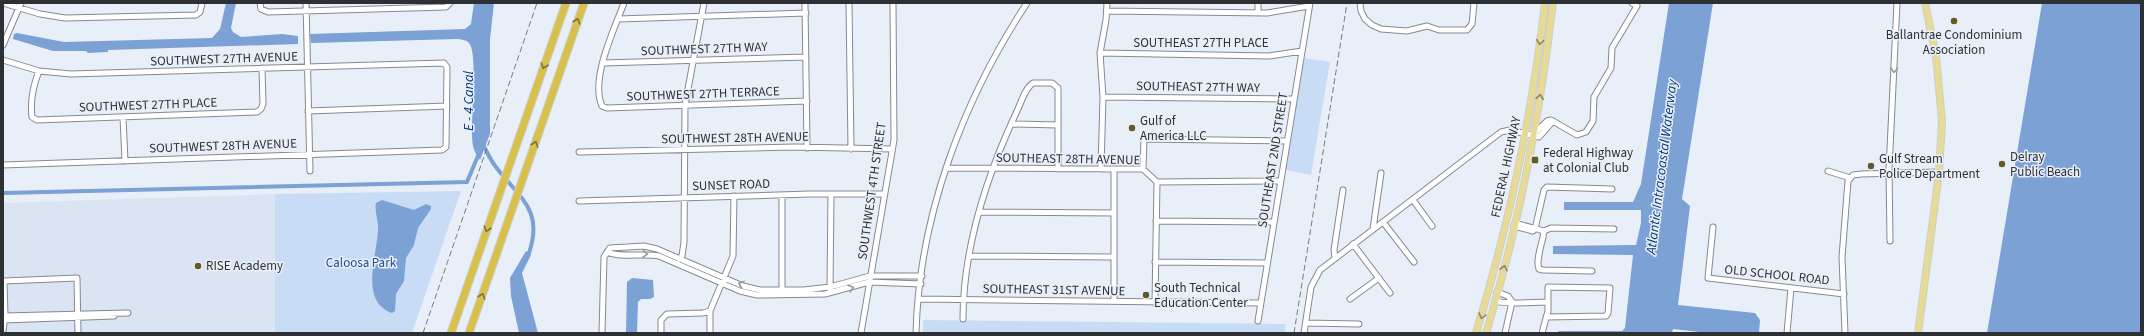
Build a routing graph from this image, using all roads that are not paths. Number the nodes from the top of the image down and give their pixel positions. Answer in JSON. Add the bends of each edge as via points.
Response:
{"nodes":[{"id":1,"x":3,"y":3,"type":"edge"},
{"id":2,"x":202,"y":3,"type":"edge"},
{"id":3,"x":260,"y":3,"type":"edge"},
{"id":4,"x":306,"y":3,"type":"edge"},
{"id":5,"x":357,"y":3,"type":"edge"},
{"id":6,"x":566,"y":3,"type":"edge"},
{"id":7,"x":584,"y":3,"type":"edge"},
{"id":8,"x":624,"y":3,"type":"edge"},
{"id":9,"x":704,"y":3,"type":"edge"},
{"id":10,"x":805,"y":3,"type":"edge"},
{"id":11,"x":849,"y":3,"type":"edge"},
{"id":12,"x":893,"y":3,"type":"edge"},
{"id":13,"x":1027,"y":3,"type":"edge"},
{"id":14,"x":1107,"y":3,"type":"edge"},
{"id":15,"x":1258,"y":3,"type":"edge"},
{"id":16,"x":1360,"y":3,"type":"edge"},
{"id":17,"x":1474,"y":3,"type":"edge"},
{"id":18,"x":1545,"y":3,"type":"edge"},
{"id":19,"x":1553,"y":3,"type":"edge"},
{"id":20,"x":1632,"y":3,"type":"edge"},
{"id":21,"x":1897,"y":3,"type":"edge"},
{"id":22,"x":1925,"y":3,"type":"edge"},
{"id":23,"x":449,"y":4,"type":"edge"},
{"id":24,"x":1310,"y":4,"type":"edge"},
{"id":25,"x":20,"y":6,"type":"edge"},
{"id":26,"x":405,"y":6,"type":"edge"},
{"id":27,"x":356,"y":10,"type":"junction"},
{"id":28,"x":305,"y":11,"type":"junction"},
{"id":29,"x":1107,"y":11,"type":"junction"},
{"id":30,"x":806,"y":13,"type":"junction"},
{"id":31,"x":1258,"y":13,"type":"junction"},
{"id":32,"x":702,"y":16,"type":"junction"},
{"id":33,"x":618,"y":19,"type":"junction"},
{"id":34,"x":3,"y":44,"type":"edge"},
{"id":35,"x":1302,"y":51,"type":"junction"},
{"id":36,"x":1100,"y":53,"type":"junction"},
{"id":37,"x":806,"y":57,"type":"junction"},
{"id":38,"x":3,"y":60,"type":"edge"},
{"id":39,"x":694,"y":60,"type":"junction"},
{"id":40,"x":603,"y":63,"type":"junction"},
{"id":41,"x":306,"y":67,"type":"junction"},
{"id":42,"x":262,"y":68,"type":"junction"},
{"id":43,"x":39,"y":71,"type":"junction"},
{"id":44,"x":1103,"y":97,"type":"junction"},
{"id":45,"x":1294,"y":99,"type":"junction"},
{"id":46,"x":806,"y":101,"type":"junction"},
{"id":47,"x":685,"y":105,"type":"junction"},
{"id":48,"x":446,"y":106,"type":"junction"},
{"id":49,"x":308,"y":111,"type":"junction"},
{"id":50,"x":123,"y":117,"type":"junction"},
{"id":51,"x":1011,"y":124,"type":"junction"},
{"id":52,"x":1058,"y":125,"type":"junction"},
{"id":53,"x":1525,"y":134,"type":"junction"},
{"id":54,"x":1533,"y":135,"type":"junction"},
{"id":55,"x":1287,"y":141,"type":"junction"},
{"id":56,"x":807,"y":148,"type":"junction"},
{"id":57,"x":685,"y":149,"type":"junction"},
{"id":58,"x":851,"y":149,"type":"junction"},
{"id":59,"x":892,"y":149,"type":"junction"},
{"id":60,"x":579,"y":152,"type":"dead end"},
{"id":61,"x":309,"y":155,"type":"junction"},
{"id":62,"x":125,"y":161,"type":"junction"},
{"id":63,"x":3,"y":165,"type":"edge"},
{"id":64,"x":946,"y":168,"type":"junction"},
{"id":65,"x":993,"y":168,"type":"junction"},
{"id":66,"x":1058,"y":169,"type":"junction"},
{"id":67,"x":1101,"y":169,"type":"junction"},
{"id":68,"x":1114,"y":169,"type":"junction"},
{"id":69,"x":1143,"y":169,"type":"junction"},
{"id":70,"x":310,"y":171,"type":"dead end"},
{"id":71,"x":1828,"y":171,"type":"dead end"},
{"id":72,"x":1939,"y":172,"type":"junction"},
{"id":73,"x":1381,"y":173,"type":"dead end"},
{"id":74,"x":1889,"y":173,"type":"junction"},
{"id":75,"x":1850,"y":178,"type":"junction"},
{"id":76,"x":1157,"y":182,"type":"junction"},
{"id":77,"x":1280,"y":182,"type":"junction"},
{"id":78,"x":1612,"y":188,"type":"dead end"},
{"id":79,"x":1343,"y":190,"type":"dead end"},
{"id":80,"x":831,"y":194,"type":"junction"},
{"id":81,"x":884,"y":194,"type":"junction"},
{"id":82,"x":782,"y":195,"type":"junction"},
{"id":83,"x":734,"y":196,"type":"junction"},
{"id":84,"x":685,"y":198,"type":"junction"},
{"id":85,"x":1413,"y":200,"type":"junction"},
{"id":86,"x":579,"y":201,"type":"dead end"},
{"id":87,"x":1509,"y":210,"type":"junction"},
{"id":88,"x":980,"y":212,"type":"junction"},
{"id":89,"x":1114,"y":213,"type":"junction"},
{"id":90,"x":1156,"y":221,"type":"junction"},
{"id":91,"x":1273,"y":222,"type":"junction"},
{"id":92,"x":1383,"y":222,"type":"junction"},
{"id":93,"x":1514,"y":224,"type":"junction"},
{"id":94,"x":1432,"y":226,"type":"dead end"},
{"id":95,"x":1714,"y":227,"type":"dead end"},
{"id":96,"x":1614,"y":228,"type":"dead end"},
{"id":97,"x":1373,"y":229,"type":"junction"},
{"id":98,"x":1505,"y":229,"type":"junction"},
{"id":99,"x":1536,"y":229,"type":"junction"},
{"id":100,"x":1544,"y":231,"type":"junction"},
{"id":101,"x":1890,"y":240,"type":"dead end"},
{"id":102,"x":1353,"y":244,"type":"junction"},
{"id":103,"x":1510,"y":245,"type":"junction"},
{"id":104,"x":970,"y":256,"type":"junction"},
{"id":105,"x":1114,"y":257,"type":"junction"},
{"id":106,"x":1335,"y":258,"type":"junction"},
{"id":107,"x":678,"y":260,"type":"junction"},
{"id":108,"x":1155,"y":262,"type":"junction"},
{"id":109,"x":1414,"y":262,"type":"dead end"},
{"id":110,"x":1267,"y":263,"type":"junction"},
{"id":111,"x":1592,"y":271,"type":"dead end"},
{"id":112,"x":922,"y":276,"type":"junction"},
{"id":113,"x":1379,"y":278,"type":"junction"},
{"id":114,"x":870,"y":279,"type":"junction"},
{"id":115,"x":722,"y":280,"type":"junction"},
{"id":116,"x":921,"y":284,"type":"junction"},
{"id":117,"x":1791,"y":288,"type":"junction"},
{"id":118,"x":830,"y":290,"type":"junction"},
{"id":119,"x":782,"y":292,"type":"junction"},
{"id":120,"x":1497,"y":292,"type":"junction"},
{"id":121,"x":1390,"y":293,"type":"dead end"},
{"id":122,"x":1844,"y":294,"type":"junction"},
{"id":123,"x":919,"y":299,"type":"junction"},
{"id":124,"x":1350,"y":299,"type":"dead end"},
{"id":125,"x":964,"y":300,"type":"junction"},
{"id":126,"x":1114,"y":301,"type":"junction"},
{"id":127,"x":1495,"y":301,"type":"junction"},
{"id":128,"x":1512,"y":302,"type":"junction"},
{"id":129,"x":1548,"y":302,"type":"junction"},
{"id":130,"x":1155,"y":303,"type":"junction"},
{"id":131,"x":1260,"y":303,"type":"junction"},
{"id":132,"x":710,"y":311,"type":"junction"},
{"id":133,"x":128,"y":315,"type":"dead end"},
{"id":134,"x":79,"y":316,"type":"junction"},
{"id":135,"x":1546,"y":317,"type":"junction"},
{"id":136,"x":4,"y":318,"type":"edge"},
{"id":137,"x":963,"y":319,"type":"dead end"},
{"id":138,"x":1258,"y":321,"type":"dead end"},
{"id":139,"x":1306,"y":323,"type":"junction"},
{"id":140,"x":1359,"y":324,"type":"dead end"},
{"id":141,"x":3,"y":331,"type":"edge"},
{"id":142,"x":78,"y":333,"type":"edge"},
{"id":143,"x":451,"y":333,"type":"edge"},
{"id":144,"x":469,"y":333,"type":"edge"},
{"id":145,"x":602,"y":333,"type":"edge"},
{"id":146,"x":661,"y":333,"type":"edge"},
{"id":147,"x":710,"y":333,"type":"edge"},
{"id":148,"x":861,"y":333,"type":"edge"},
{"id":149,"x":916,"y":333,"type":"edge"},
{"id":150,"x":1304,"y":333,"type":"edge"},
{"id":151,"x":1476,"y":333,"type":"edge"},
{"id":152,"x":1486,"y":333,"type":"edge"},
{"id":153,"x":1504,"y":333,"type":"edge"},
{"id":154,"x":1542,"y":333,"type":"edge"},
{"id":155,"x":1787,"y":333,"type":"edge"},
{"id":156,"x":1845,"y":333,"type":"edge"},
{"id":157,"x":1918,"y":333,"type":"edge"}],
"edges":[{"from":1,"to":25,"type":"street"},
{"from":2,"to":25,"type":"street","via":[[200,12],[196,15],[77,19],[52,17]]},
{"from":3,"to":28,"type":"street","via":[[261,9],[268,12]]},
{"from":4,"to":28,"type":"street"},
{"from":5,"to":27,"type":"street"},
{"from":6,"to":143,"type":"highway","one_way":true},
{"from":144,"to":7,"type":"highway","one_way":true},
{"from":8,"to":33,"type":"street"},
{"from":9,"to":32,"type":"street"},
{"from":10,"to":30,"type":"street"},
{"from":11,"to":58,"type":"street"},
{"from":12,"to":59,"type":"street","name":"SOUTHWEST 4TH STREET"},
{"from":13,"to":64,"type":"street","via":[[1002,42],[977,90]]},
{"from":14,"to":29,"type":"street"},
{"from":15,"to":31,"type":"street"},
{"from":16,"to":17,"type":"street","via":[[1364,16],[1375,27],[1407,31],[1427,26],[1440,30],[1467,30],[1472,24]]},
{"from":18,"to":53,"type":"main road","name":"FEDERAL HIGHWAY","one_way":true},
{"from":54,"to":19,"type":"main road","name":"FEDERAL HIGHWAY","one_way":true},
{"from":20,"to":54,"type":"street","via":[[1637,6],[1612,48],[1611,68],[1594,97],[1593,121],[1582,135],[1577,135],[1553,121],[1542,135]]},
{"from":21,"to":74,"type":"street","one_way":true},
{"from":22,"to":72,"type":"main road","via":[[1940,88],[1942,120]]},
{"from":23,"to":26,"type":"street"},
{"from":24,"to":31,"type":"street"},
{"from":24,"to":35,"type":"street","name":"SOUTHEAST 2ND STREET"},
{"from":25,"to":34,"type":"street"},
{"from":26,"to":27,"type":"street"},
{"from":27,"to":28,"type":"street"},
{"from":28,"to":41,"type":"street"},
{"from":29,"to":31,"type":"street"},
{"from":29,"to":36,"type":"street"},
{"from":30,"to":32,"type":"street"},
{"from":30,"to":37,"type":"street"},
{"from":32,"to":33,"type":"street"},
{"from":32,"to":39,"type":"street"},
{"from":33,"to":40,"type":"street"},
{"from":35,"to":36,"type":"street","name":"SOUTHEAST 27TH PLACE","via":[[1269,56]]},
{"from":35,"to":45,"type":"street","name":"SOUTHEAST 2ND STREET"},
{"from":36,"to":44,"type":"street"},
{"from":37,"to":39,"type":"street","name":"SOUTHWEST 27TH WAY"},
{"from":37,"to":46,"type":"street"},
{"from":38,"to":43,"type":"street","name":"SOUTHWEST 27TH AVENUE"},
{"from":39,"to":40,"type":"street","name":"SOUTHWEST 27TH WAY"},
{"from":39,"to":47,"type":"street"},
{"from":40,"to":47,"type":"street","name":"SOUTHWEST 27TH TERRACE","via":[[599,73],[599,100],[602,106],[607,108]]},
{"from":41,"to":42,"type":"street","name":"SOUTHWEST 27TH AVENUE"},
{"from":41,"to":48,"type":"street","name":"SOUTHWEST 27TH AVENUE","via":[[444,63]]},
{"from":41,"to":49,"type":"street"},
{"from":42,"to":43,"type":"street","name":"SOUTHWEST 27TH AVENUE","via":[[85,74]]},
{"from":42,"to":50,"type":"street","name":"SOUTHWEST 27TH PLACE","via":[[263,104],[257,112]]},
{"from":43,"to":50,"type":"street","name":"SOUTHWEST 27TH PLACE","via":[[32,95],[34,119]]},
{"from":44,"to":45,"type":"street","name":"SOUTHEAST 27TH WAY"},
{"from":44,"to":67,"type":"street"},
{"from":45,"to":55,"type":"street","name":"SOUTHEAST 2ND STREET"},
{"from":46,"to":47,"type":"street","name":"SOUTHWEST 27TH TERRACE"},
{"from":46,"to":56,"type":"street"},
{"from":47,"to":57,"type":"street"},
{"from":48,"to":49,"type":"street"},
{"from":48,"to":61,"type":"street","name":"SOUTHWEST 28TH AVENUE","via":[[445,149]]},
{"from":49,"to":61,"type":"street"},
{"from":50,"to":62,"type":"street"},
{"from":51,"to":52,"type":"street"},
{"from":51,"to":52,"type":"street","via":[[1029,86],[1036,82],[1052,83],[1057,86]]},
{"from":51,"to":65,"type":"street"},
{"from":52,"to":66,"type":"street"},
{"from":53,"to":54,"type":"street"},
{"from":53,"to":85,"type":"street","via":[[1510,130],[1501,132]]},
{"from":53,"to":87,"type":"main road","name":"FEDERAL HIGHWAY"},
{"from":54,"to":93,"type":"main road","name":"FEDERAL HIGHWAY"},
{"from":55,"to":69,"type":"street","via":[[1144,139]]},
{"from":55,"to":77,"type":"street","name":"SOUTHEAST 2ND STREET"},
{"from":56,"to":57,"type":"street","name":"SOUTHWEST 28TH AVENUE"},
{"from":56,"to":58,"type":"street","name":"SOUTHWEST 28TH AVENUE"},
{"from":57,"to":60,"type":"street","name":"SOUTHWEST 28TH AVENUE"},
{"from":57,"to":84,"type":"street"},
{"from":58,"to":59,"type":"street","name":"SOUTHWEST 28TH AVENUE"},
{"from":59,"to":81,"type":"street","name":"SOUTHWEST 4TH STREET"},
{"from":61,"to":62,"type":"street","name":"SOUTHWEST 28TH AVENUE"},
{"from":61,"to":70,"type":"street"},
{"from":62,"to":63,"type":"street","name":"SOUTHWEST 28TH AVENUE"},
{"from":64,"to":65,"type":"street","name":"SOUTHEAST 28TH AVENUE"},
{"from":64,"to":112,"type":"street","via":[[932,219]]},
{"from":65,"to":66,"type":"street","name":"SOUTHEAST 28TH AVENUE"},
{"from":65,"to":88,"type":"street"},
{"from":66,"to":67,"type":"street","name":"SOUTHEAST 28TH AVENUE"},
{"from":67,"to":68,"type":"street","name":"SOUTHEAST 28TH AVENUE"},
{"from":68,"to":69,"type":"street","name":"SOUTHEAST 28TH AVENUE"},
{"from":68,"to":89,"type":"street"},
{"from":69,"to":76,"type":"street","name":"SOUTHEAST 28TH AVENUE"},
{"from":71,"to":75,"type":"street"},
{"from":72,"to":74,"type":"street"},
{"from":72,"to":157,"type":"main road"},
{"from":73,"to":97,"type":"street"},
{"from":74,"to":75,"type":"street","via":[[1856,174]]},
{"from":74,"to":101,"type":"street"},
{"from":75,"to":122,"type":"street","via":[[1846,189],[1842,257]]},
{"from":76,"to":77,"type":"street"},
{"from":76,"to":90,"type":"street"},
{"from":77,"to":91,"type":"street","name":"SOUTHEAST 2ND STREET"},
{"from":78,"to":99,"type":"street","via":[[1547,187],[1544,190]]},
{"from":79,"to":106,"type":"street"},
{"from":80,"to":81,"type":"street","name":"SUNSET ROAD"},
{"from":80,"to":82,"type":"street","name":"SUNSET ROAD"},
{"from":80,"to":118,"type":"street"},
{"from":81,"to":114,"type":"street","name":"SOUTHWEST 4TH STREET"},
{"from":82,"to":83,"type":"street","name":"SUNSET ROAD"},
{"from":82,"to":119,"type":"street"},
{"from":83,"to":84,"type":"street","name":"SUNSET ROAD"},
{"from":83,"to":115,"type":"street","via":[[733,256]]},
{"from":84,"to":86,"type":"street","name":"SUNSET ROAD"},
{"from":84,"to":107,"type":"street","via":[[684,242]]},
{"from":85,"to":92,"type":"street"},
{"from":85,"to":94,"type":"street"},
{"from":87,"to":93,"type":"main road","via":[[1510,221]]},
{"from":87,"to":98,"type":"main road","name":"FEDERAL HIGHWAY"},
{"from":88,"to":89,"type":"street"},
{"from":88,"to":104,"type":"street"},
{"from":89,"to":105,"type":"street"},
{"from":90,"to":91,"type":"street"},
{"from":90,"to":108,"type":"street"},
{"from":91,"to":110,"type":"street","name":"SOUTHEAST 2ND STREET"},
{"from":92,"to":97,"type":"street"},
{"from":92,"to":109,"type":"street"},
{"from":93,"to":99,"type":"street","via":[[1526,230]]},
{"from":93,"to":103,"type":"main road","name":"FEDERAL HIGHWAY"},
{"from":95,"to":117,"type":"street","name":"OLD SCHOOL ROAD","via":[[1708,278]]},
{"from":96,"to":100,"type":"street","via":[[1551,228]]},
{"from":97,"to":102,"type":"street"},
{"from":98,"to":103,"type":"main road"},
{"from":98,"to":151,"type":"main road","name":"FEDERAL HIGHWAY","one_way":true},
{"from":99,"to":100,"type":"street"},
{"from":100,"to":111,"type":"street","via":[[1543,245],[1537,262],[1539,269]]},
{"from":102,"to":106,"type":"street"},
{"from":102,"to":113,"type":"street"},
{"from":120,"to":103,"type":"main road","name":"FEDERAL HIGHWAY","one_way":true},
{"from":104,"to":105,"type":"street"},
{"from":104,"to":125,"type":"street"},
{"from":105,"to":126,"type":"street"},
{"from":106,"to":139,"type":"street","via":[[1314,277]]},
{"from":107,"to":115,"type":"street"},
{"from":107,"to":145,"type":"street","via":[[649,253],[607,252],[604,257]]},
{"from":108,"to":110,"type":"street"},
{"from":108,"to":130,"type":"street"},
{"from":110,"to":131,"type":"street","name":"SOUTHEAST 2ND STREET"},
{"from":112,"to":114,"type":"street"},
{"from":112,"to":116,"type":"street"},
{"from":113,"to":121,"type":"street"},
{"from":113,"to":124,"type":"street"},
{"from":114,"to":116,"type":"street"},
{"from":114,"to":118,"type":"street"},
{"from":114,"to":148,"type":"street","name":"SOUTHWEST 4TH STREET"},
{"from":115,"to":119,"type":"street","via":[[760,290]]},
{"from":115,"to":132,"type":"street"},
{"from":116,"to":123,"type":"street"},
{"from":117,"to":122,"type":"street","name":"OLD SCHOOL ROAD"},
{"from":117,"to":155,"type":"street"},
{"from":118,"to":119,"type":"street"},
{"from":120,"to":127,"type":"main road","name":"FEDERAL HIGHWAY"},
{"from":120,"to":128,"type":"street","via":[[1508,296]]},
{"from":122,"to":156,"type":"street"},
{"from":123,"to":125,"type":"street","name":"SOUTHEAST 31ST AVENUE"},
{"from":123,"to":149,"type":"street"},
{"from":125,"to":126,"type":"street","name":"SOUTHEAST 31ST AVENUE"},
{"from":125,"to":137,"type":"street"},
{"from":126,"to":130,"type":"street","name":"SOUTHEAST 31ST AVENUE"},
{"from":127,"to":128,"type":"street","via":[[1506,304]]},
{"from":127,"to":152,"type":"main road","name":"FEDERAL HIGHWAY"},
{"from":128,"to":129,"type":"street"},
{"from":128,"to":153,"type":"street"},
{"from":129,"to":135,"type":"street"},
{"from":129,"to":135,"type":"street","via":[[1548,287],[1606,287],[1611,291],[1606,316]]},
{"from":130,"to":131,"type":"street","name":"SOUTHEAST 31ST AVENUE"},
{"from":131,"to":138,"type":"street","name":"SOUTHEAST 2ND STREET"},
{"from":132,"to":146,"type":"street","via":[[667,314],[661,320]]},
{"from":132,"to":147,"type":"street"},
{"from":133,"to":134,"type":"street"},
{"from":134,"to":136,"type":"street"},
{"from":134,"to":136,"type":"street","via":[[77,278],[4,281]]},
{"from":134,"to":142,"type":"street"},
{"from":135,"to":154,"type":"street"},
{"from":136,"to":141,"type":"street"},
{"from":139,"to":140,"type":"street"},
{"from":139,"to":150,"type":"street"}]}
